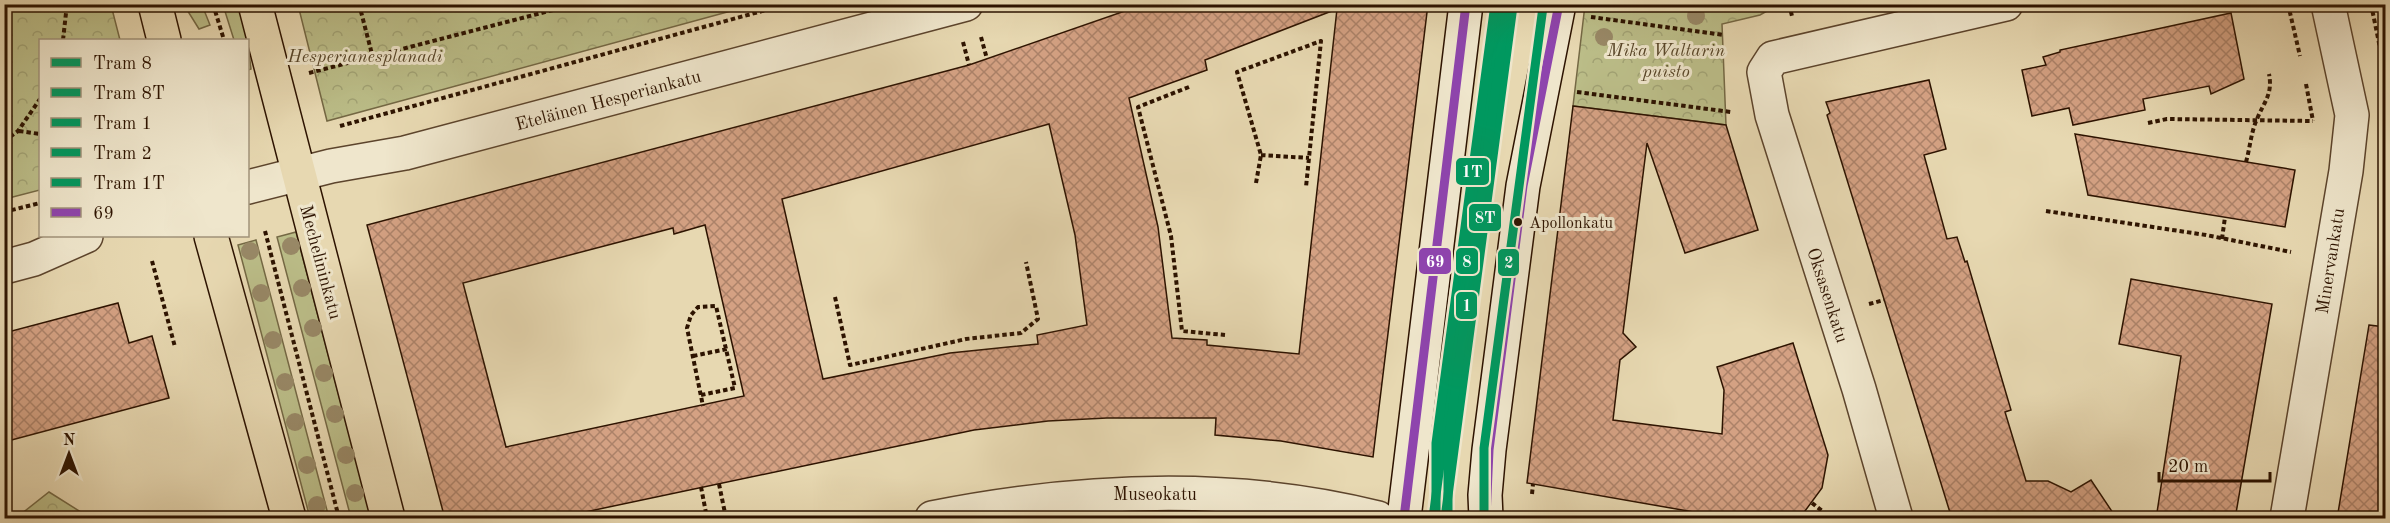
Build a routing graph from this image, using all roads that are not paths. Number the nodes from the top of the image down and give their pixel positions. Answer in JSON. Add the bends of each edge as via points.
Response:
{"nodes":[{"id":1,"x":155,"y":4,"type":"edge"},
{"id":2,"x":255,"y":4,"type":"edge"},
{"id":3,"x":966,"y":4,"type":"edge"},
{"id":4,"x":1466,"y":4,"type":"edge"},
{"id":5,"x":2006,"y":4,"type":"edge"},
{"id":6,"x":2328,"y":4,"type":"edge"},
{"id":7,"x":1572,"y":10,"type":"edge"},
{"id":8,"x":164,"y":39,"type":"edge"},
{"id":9,"x":297,"y":175,"type":"junction"},
{"id":10,"x":249,"y":187,"type":"edge"},
{"id":11,"x":84,"y":237,"type":"edge"},
{"id":12,"x":211,"y":237,"type":"edge"},
{"id":13,"x":4,"y":267,"type":"edge"},
{"id":14,"x":289,"y":519,"type":"edge"},
{"id":15,"x":388,"y":519,"type":"edge"},
{"id":16,"x":932,"y":519,"type":"edge"},
{"id":17,"x":1378,"y":519,"type":"edge"},
{"id":18,"x":1404,"y":519,"type":"edge"},
{"id":19,"x":1486,"y":519,"type":"edge"},
{"id":20,"x":1896,"y":519,"type":"edge"},
{"id":21,"x":2287,"y":519,"type":"edge"}],
"edges":[{"from":1,"to":8,"type":"main road"},
{"from":2,"to":9,"type":"main road","name":"Mechelininkatu"},
{"from":3,"to":9,"type":"street","name":"Eteläinen Hesperiankatu","via":[[405,153]]},
{"from":4,"to":18,"type":"street"},
{"from":5,"to":20,"type":"street","name":"Oksasenkatu","via":[[1773,58],[1764,72],[1777,132]]},
{"from":6,"to":21,"type":"street","name":"Minervankatu","via":[[2352,115]]},
{"from":7,"to":19,"type":"street","via":[[1523,186],[1489,450]]},
{"from":9,"to":10,"type":"street","name":"Eteläinen Hesperiankatu"},
{"from":9,"to":15,"type":"main road","name":"Mechelininkatu"},
{"from":11,"to":13,"type":"street","via":[[34,260]]},
{"from":12,"to":14,"type":"main road"},
{"from":16,"to":17,"type":"street","name":"Museokatu","via":[[992,506],[1150,492],[1286,502]]}]}
